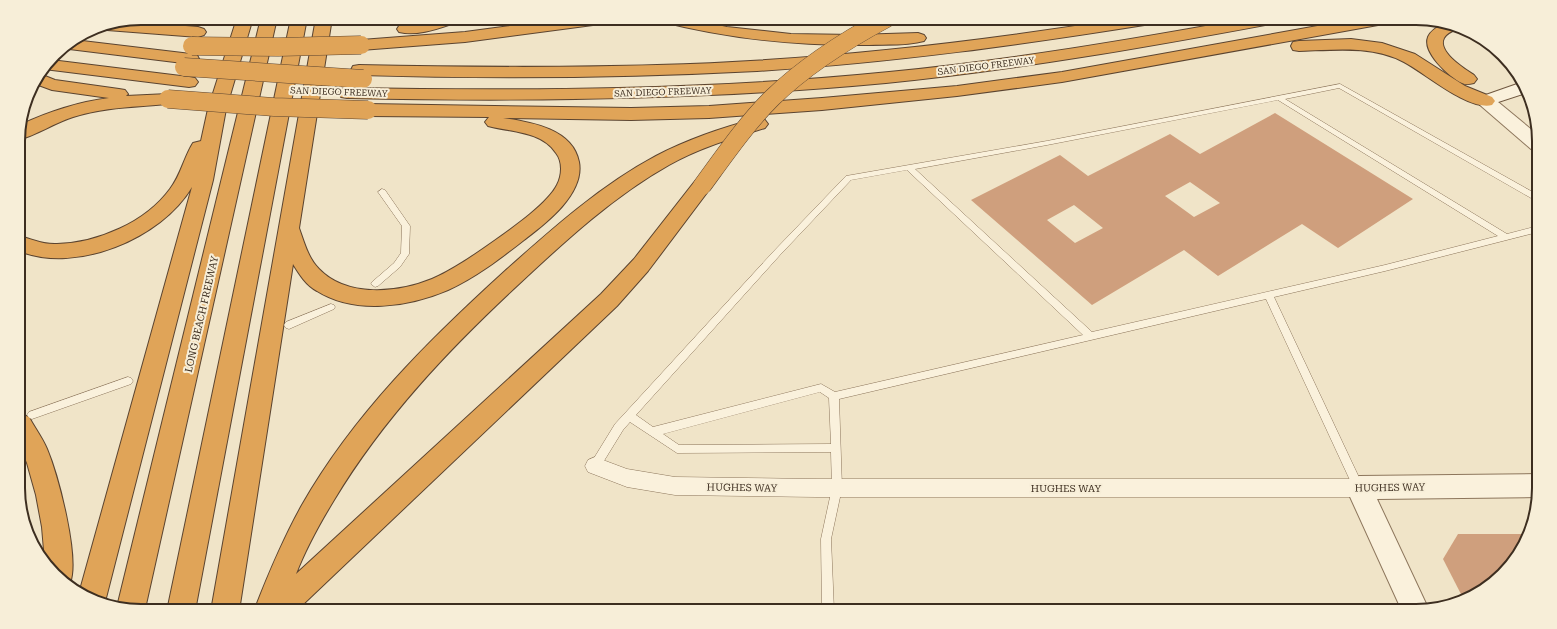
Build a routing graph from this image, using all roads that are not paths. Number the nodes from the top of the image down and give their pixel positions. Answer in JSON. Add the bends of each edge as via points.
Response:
{"nodes":[{"id":1,"x":243,"y":25,"type":"edge"},
{"id":2,"x":267,"y":25,"type":"edge"},
{"id":3,"x":298,"y":25,"type":"edge"},
{"id":4,"x":323,"y":25,"type":"edge"},
{"id":5,"x":331,"y":25,"type":"edge"},
{"id":6,"x":429,"y":25,"type":"edge"},
{"id":7,"x":557,"y":25,"type":"edge"},
{"id":8,"x":693,"y":25,"type":"edge"},
{"id":9,"x":875,"y":25,"type":"edge"},
{"id":10,"x":1117,"y":25,"type":"edge"},
{"id":11,"x":1162,"y":25,"type":"edge"},
{"id":12,"x":1190,"y":25,"type":"edge"},
{"id":13,"x":1236,"y":25,"type":"edge"},
{"id":14,"x":1351,"y":25,"type":"edge"},
{"id":15,"x":1106,"y":27,"type":"junction"},
{"id":16,"x":116,"y":28,"type":"edge"},
{"id":17,"x":1445,"y":29,"type":"edge"},
{"id":18,"x":359,"y":39,"type":"junction"},
{"id":19,"x":71,"y":48,"type":"edge"},
{"id":20,"x":1225,"y":48,"type":"junction"},
{"id":21,"x":65,"y":54,"type":"edge"},
{"id":22,"x":317,"y":55,"type":"junction"},
{"id":23,"x":62,"y":57,"type":"edge"},
{"id":24,"x":81,"y":58,"type":"junction"},
{"id":25,"x":191,"y":60,"type":"junction"},
{"id":26,"x":55,"y":63,"type":"edge"},
{"id":27,"x":354,"y":81,"type":"junction"},
{"id":28,"x":44,"y":82,"type":"edge"},
{"id":29,"x":1520,"y":89,"type":"edge"},
{"id":30,"x":1279,"y":98,"type":"junction"},
{"id":31,"x":168,"y":99,"type":"junction"},
{"id":32,"x":1486,"y":101,"type":"junction"},
{"id":33,"x":822,"y":104,"type":"junction"},
{"id":34,"x":217,"y":109,"type":"junction"},
{"id":35,"x":368,"y":110,"type":"junction"},
{"id":36,"x":25,"y":130,"type":"edge"},
{"id":37,"x":1532,"y":140,"type":"edge"},
{"id":38,"x":908,"y":167,"type":"junction"},
{"id":39,"x":382,"y":192,"type":"dead end"},
{"id":40,"x":1532,"y":196,"type":"edge"},
{"id":41,"x":289,"y":226,"type":"junction"},
{"id":42,"x":1532,"y":230,"type":"edge"},
{"id":43,"x":1506,"y":237,"type":"junction"},
{"id":44,"x":25,"y":245,"type":"edge"},
{"id":45,"x":375,"y":284,"type":"dead end"},
{"id":46,"x":1269,"y":295,"type":"junction"},
{"id":47,"x":331,"y":307,"type":"dead end"},
{"id":48,"x":289,"y":325,"type":"dead end"},
{"id":49,"x":1090,"y":336,"type":"junction"},
{"id":50,"x":128,"y":381,"type":"dead end"},
{"id":51,"x":834,"y":396,"type":"junction"},
{"id":52,"x":629,"y":416,"type":"junction"},
{"id":53,"x":26,"y":419,"type":"edge"},
{"id":54,"x":652,"y":432,"type":"junction"},
{"id":55,"x":836,"y":448,"type":"junction"},
{"id":56,"x":595,"y":466,"type":"joint"},
{"id":57,"x":1532,"y":485,"type":"edge"},
{"id":58,"x":837,"y":488,"type":"junction"},
{"id":59,"x":1359,"y":488,"type":"junction"},
{"id":60,"x":58,"y":569,"type":"edge"},
{"id":61,"x":93,"y":593,"type":"edge"},
{"id":62,"x":132,"y":604,"type":"edge"},
{"id":63,"x":182,"y":604,"type":"edge"},
{"id":64,"x":226,"y":604,"type":"edge"},
{"id":65,"x":270,"y":604,"type":"edge"},
{"id":66,"x":283,"y":604,"type":"edge"},
{"id":67,"x":828,"y":604,"type":"edge"},
{"id":68,"x":1413,"y":604,"type":"edge"}],
"edges":[{"from":1,"to":34,"type":"highway"},
{"from":2,"to":62,"type":"highway","name":"LONG BEACH FREEWAY"},
{"from":3,"to":63,"type":"highway"},
{"from":4,"to":22,"type":"highway"},
{"from":5,"to":22,"type":"highway"},
{"from":6,"to":18,"type":"highway"},
{"from":7,"to":18,"type":"highway","via":[[472,36]]},
{"from":8,"to":15,"type":"highway","via":[[741,33],[826,40],[904,39]]},
{"from":9,"to":66,"type":"highway","bridge":true,"via":[[818,60],[773,97],[747,126],[645,259],[609,300]]},
{"from":10,"to":15,"type":"highway","name":"SAN DIEGO FREEWAY"},
{"from":11,"to":27,"type":"highway","via":[[1002,51],[834,69],[661,79]]},
{"from":12,"to":27,"type":"highway","via":[[1012,55],[821,75],[614,86],[517,87]]},
{"from":13,"to":27,"type":"highway","name":"SAN DIEGO FREEWAY","via":[[1033,60],[965,69],[746,88],[590,95],[418,94]]},
{"from":14,"to":20,"type":"highway"},
{"from":15,"to":27,"type":"highway","name":"SAN DIEGO FREEWAY","via":[[942,50],[750,66]]},
{"from":16,"to":25,"type":"highway"},
{"from":17,"to":32,"type":"highway","via":[[1436,36],[1435,48],[1447,64],[1478,86]]},
{"from":18,"to":25,"type":"highway","bridge":true},
{"from":19,"to":24,"type":"highway","name":"SAN DIEGO FREEWAY"},
{"from":20,"to":32,"type":"highway","via":[[1350,44],[1382,48],[1409,58],[1459,90]]},
{"from":20,"to":33,"type":"highway","via":[[1062,77]]},
{"from":21,"to":24,"type":"highway"},
{"from":22,"to":41,"type":"highway"},
{"from":23,"to":24,"type":"highway"},
{"from":24,"to":25,"type":"highway","name":"SAN DIEGO FREEWAY"},
{"from":24,"to":25,"type":"highway","name":"SAN DIEGO FREEWAY","via":[[130,52]]},
{"from":24,"to":26,"type":"highway","name":"SAN DIEGO FREEWAY"},
{"from":25,"to":27,"type":"highway","name":"SAN DIEGO FREEWAY"},
{"from":25,"to":27,"type":"highway","name":"SAN DIEGO FREEWAY"},
{"from":28,"to":31,"type":"highway"},
{"from":29,"to":32,"type":"street"},
{"from":30,"to":38,"type":"lane"},
{"from":30,"to":40,"type":"lane","via":[[1340,86]]},
{"from":30,"to":43,"type":"lane"},
{"from":31,"to":35,"type":"highway","bridge":true},
{"from":31,"to":36,"type":"highway","via":[[79,109]]},
{"from":32,"to":37,"type":"street"},
{"from":33,"to":35,"type":"highway","via":[[710,112],[631,114]]},
{"from":33,"to":65,"type":"highway","via":[[715,138],[664,160],[633,178],[605,199],[559,235],[499,289],[423,364],[353,446],[316,503],[292,548]]},
{"from":34,"to":44,"type":"highway","via":[[183,185],[173,199],[143,225],[120,237],[77,249],[40,250]]},
{"from":34,"to":61,"type":"highway","via":[[203,180]]},
{"from":35,"to":41,"type":"highway","via":[[515,125],[538,132],[559,144],[569,159],[569,177],[565,188],[547,210],[523,230],[466,270],[442,284],[404,295],[369,298],[338,292],[323,285],[311,275],[301,258]]},
{"from":38,"to":49,"type":"lane"},
{"from":38,"to":52,"type":"lane","via":[[849,178],[773,257]]},
{"from":39,"to":45,"type":"lane","via":[[406,226],[405,254],[397,265]]},
{"from":41,"to":64,"type":"highway"},
{"from":42,"to":43,"type":"lane"},
{"from":43,"to":46,"type":"lane"},
{"from":46,"to":49,"type":"lane"},
{"from":46,"to":59,"type":"lane"},
{"from":47,"to":48,"type":"lane"},
{"from":49,"to":51,"type":"lane"},
{"from":50,"to":53,"type":"lane"},
{"from":51,"to":54,"type":"lane","via":[[821,388]]},
{"from":51,"to":55,"type":"lane"},
{"from":52,"to":54,"type":"lane"},
{"from":52,"to":56,"type":"lane","via":[[619,427]]},
{"from":53,"to":60,"type":"highway","via":[[47,486],[55,529]]},
{"from":54,"to":55,"type":"lane","via":[[677,449]]},
{"from":55,"to":58,"type":"lane"},
{"from":56,"to":58,"type":"street","name":"HUGHES WAY","via":[[627,478],[675,486]]},
{"from":57,"to":59,"type":"street","name":"HUGHES WAY"},
{"from":58,"to":59,"type":"street","name":"HUGHES WAY"},
{"from":58,"to":67,"type":"lane","via":[[826,539]]},
{"from":59,"to":68,"type":"street"}]}
